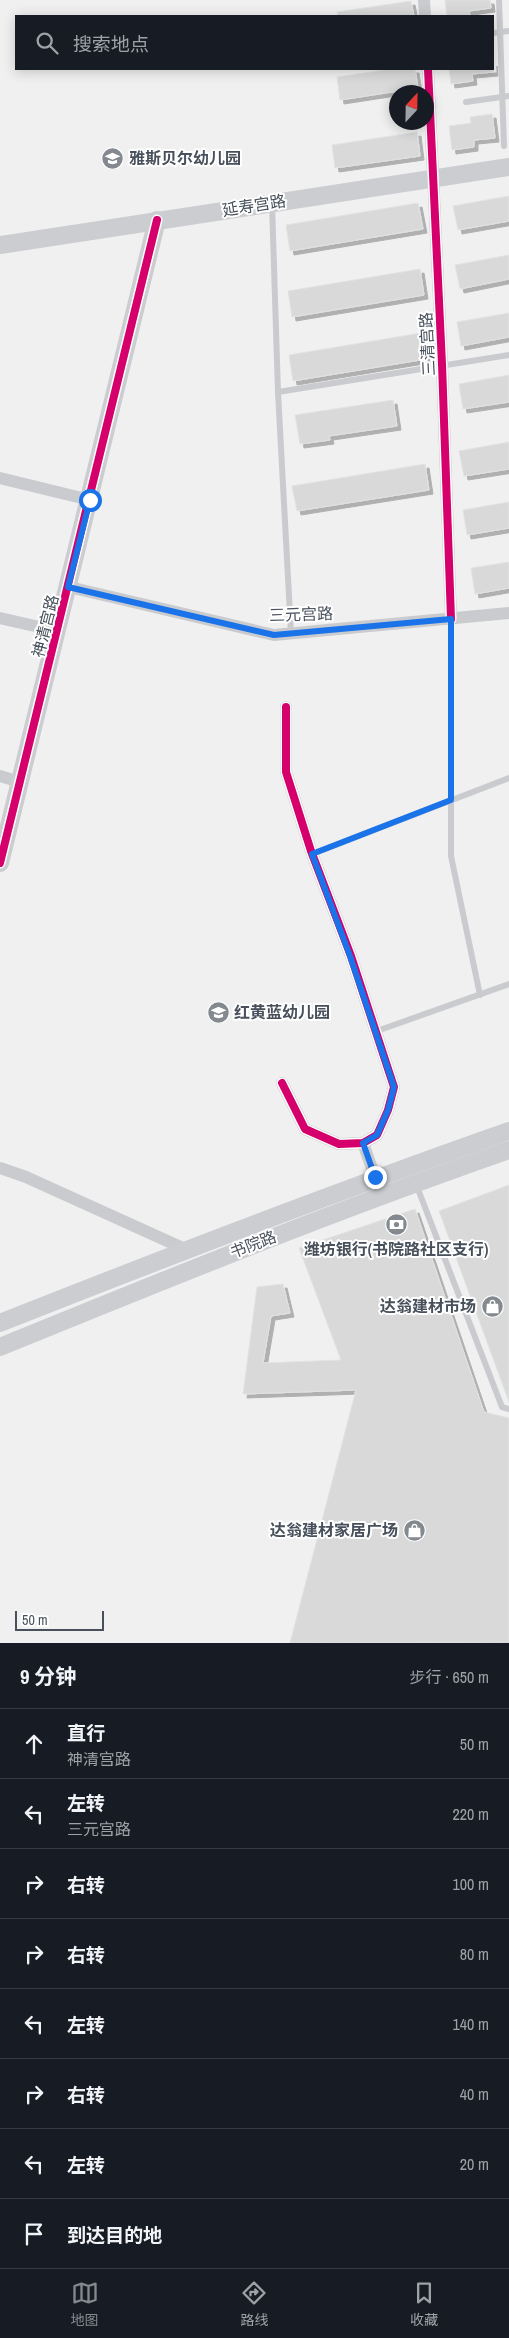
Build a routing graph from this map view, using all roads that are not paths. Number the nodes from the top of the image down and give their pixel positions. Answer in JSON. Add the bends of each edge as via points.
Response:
{"nodes":[{"id":1,"x":424,"y":0,"type":"edge"},
{"id":2,"x":499,"y":0,"type":"edge"},
{"id":3,"x":425,"y":15,"type":"edge"},
{"id":4,"x":509,"y":31,"type":"edge"},
{"id":5,"x":496,"y":33,"type":"edge"},
{"id":6,"x":428,"y":70,"type":"edge"},
{"id":7,"x":506,"y":97,"type":"edge"},
{"id":8,"x":466,"y":102,"type":"dead end"},
{"id":9,"x":504,"y":146,"type":"dead end"},
{"id":10,"x":509,"y":167,"type":"edge"},
{"id":11,"x":433,"y":178,"type":"junction"},
{"id":12,"x":272,"y":203,"type":"junction"},
{"id":13,"x":157,"y":220,"type":"junction"},
{"id":14,"x":0,"y":244,"type":"edge"},
{"id":15,"x":509,"y":355,"type":"edge"},
{"id":16,"x":442,"y":364,"type":"junction"},
{"id":17,"x":278,"y":392,"type":"junction"},
{"id":18,"x":0,"y":478,"type":"edge"},
{"id":19,"x":90,"y":500,"type":"junction"},
{"id":20,"x":68,"y":587,"type":"junction"},
{"id":21,"x":509,"y":612,"type":"edge"},
{"id":22,"x":0,"y":618,"type":"edge"},
{"id":23,"x":451,"y":619,"type":"junction"},
{"id":24,"x":57,"y":632,"type":"junction"},
{"id":25,"x":292,"y":633,"type":"junction"},
{"id":26,"x":286,"y":708,"type":"dead end"},
{"id":27,"x":0,"y":776,"type":"edge"},
{"id":28,"x":509,"y":778,"type":"edge"},
{"id":29,"x":20,"y":782,"type":"junction"},
{"id":30,"x":451,"y":800,"type":"junction"},
{"id":31,"x":312,"y":854,"type":"junction"},
{"id":32,"x":0,"y":863,"type":"edge"},
{"id":33,"x":509,"y":984,"type":"edge"},
{"id":34,"x":480,"y":995,"type":"junction"},
{"id":35,"x":377,"y":1031,"type":"junction"},
{"id":36,"x":282,"y":1084,"type":"dead end"},
{"id":37,"x":509,"y":1130,"type":"edge"},
{"id":38,"x":363,"y":1143,"type":"junction"},
{"id":39,"x":509,"y":1150,"type":"edge"},
{"id":40,"x":0,"y":1168,"type":"edge"},
{"id":41,"x":375,"y":1177,"type":"junction"},
{"id":42,"x":416,"y":1182,"type":"junction"},
{"id":43,"x":186,"y":1249,"type":"junction"},
{"id":44,"x":0,"y":1323,"type":"edge"},
{"id":45,"x":0,"y":1347,"type":"edge"},
{"id":46,"x":509,"y":1409,"type":"edge"}],
"edges":[{"from":1,"to":3,"type":"street"},
{"from":2,"to":5,"type":"lane"},
{"from":4,"to":5,"type":"lane"},
{"from":5,"to":7,"type":"lane"},
{"from":6,"to":11,"type":"street","name":"三清宫路"},
{"from":7,"to":8,"type":"lane"},
{"from":7,"to":9,"type":"lane"},
{"from":10,"to":11,"type":"street","name":"延寿宫路"},
{"from":11,"to":12,"type":"street","name":"延寿宫路"},
{"from":11,"to":16,"type":"street","name":"三清宫路"},
{"from":12,"to":13,"type":"street","name":"延寿宫路"},
{"from":12,"to":17,"type":"lane"},
{"from":13,"to":14,"type":"street","name":"延寿宫路"},
{"from":13,"to":19,"type":"street","name":"神清宫路"},
{"from":15,"to":16,"type":"lane"},
{"from":16,"to":17,"type":"lane"},
{"from":16,"to":23,"type":"street","name":"三清宫路"},
{"from":17,"to":25,"type":"lane"},
{"from":18,"to":19,"type":"street"},
{"from":19,"to":20,"type":"street","name":"神清宫路"},
{"from":20,"to":24,"type":"street","name":"神清宫路"},
{"from":20,"to":25,"type":"street","name":"三元宫路","via":[[274,635]]},
{"from":21,"to":23,"type":"street","name":"三元宫路"},
{"from":22,"to":24,"type":"street"},
{"from":23,"to":25,"type":"street","name":"三元宫路"},
{"from":23,"to":30,"type":"lane"},
{"from":24,"to":29,"type":"street","name":"神清宫路"},
{"from":26,"to":31,"type":"street","via":[[286,772]]},
{"from":27,"to":29,"type":"street"},
{"from":28,"to":30,"type":"lane"},
{"from":29,"to":32,"type":"street","name":"神清宫路"},
{"from":30,"to":31,"type":"lane"},
{"from":30,"to":34,"type":"lane","via":[[451,856]]},
{"from":31,"to":35,"type":"street"},
{"from":33,"to":34,"type":"lane"},
{"from":34,"to":35,"type":"lane"},
{"from":35,"to":38,"type":"street","via":[[394,1087],[377,1135]]},
{"from":36,"to":38,"type":"street","via":[[305,1129],[339,1144]]},
{"from":37,"to":41,"type":"street","name":"书院路"},
{"from":38,"to":41,"type":"street"},
{"from":39,"to":42,"type":"street","name":"书院路"},
{"from":40,"to":43,"type":"street"},
{"from":41,"to":43,"type":"street","name":"书院路"},
{"from":42,"to":45,"type":"street","name":"书院路"},
{"from":42,"to":46,"type":"lane","via":[[502,1407]]},
{"from":43,"to":44,"type":"street","name":"书院路"}]}
